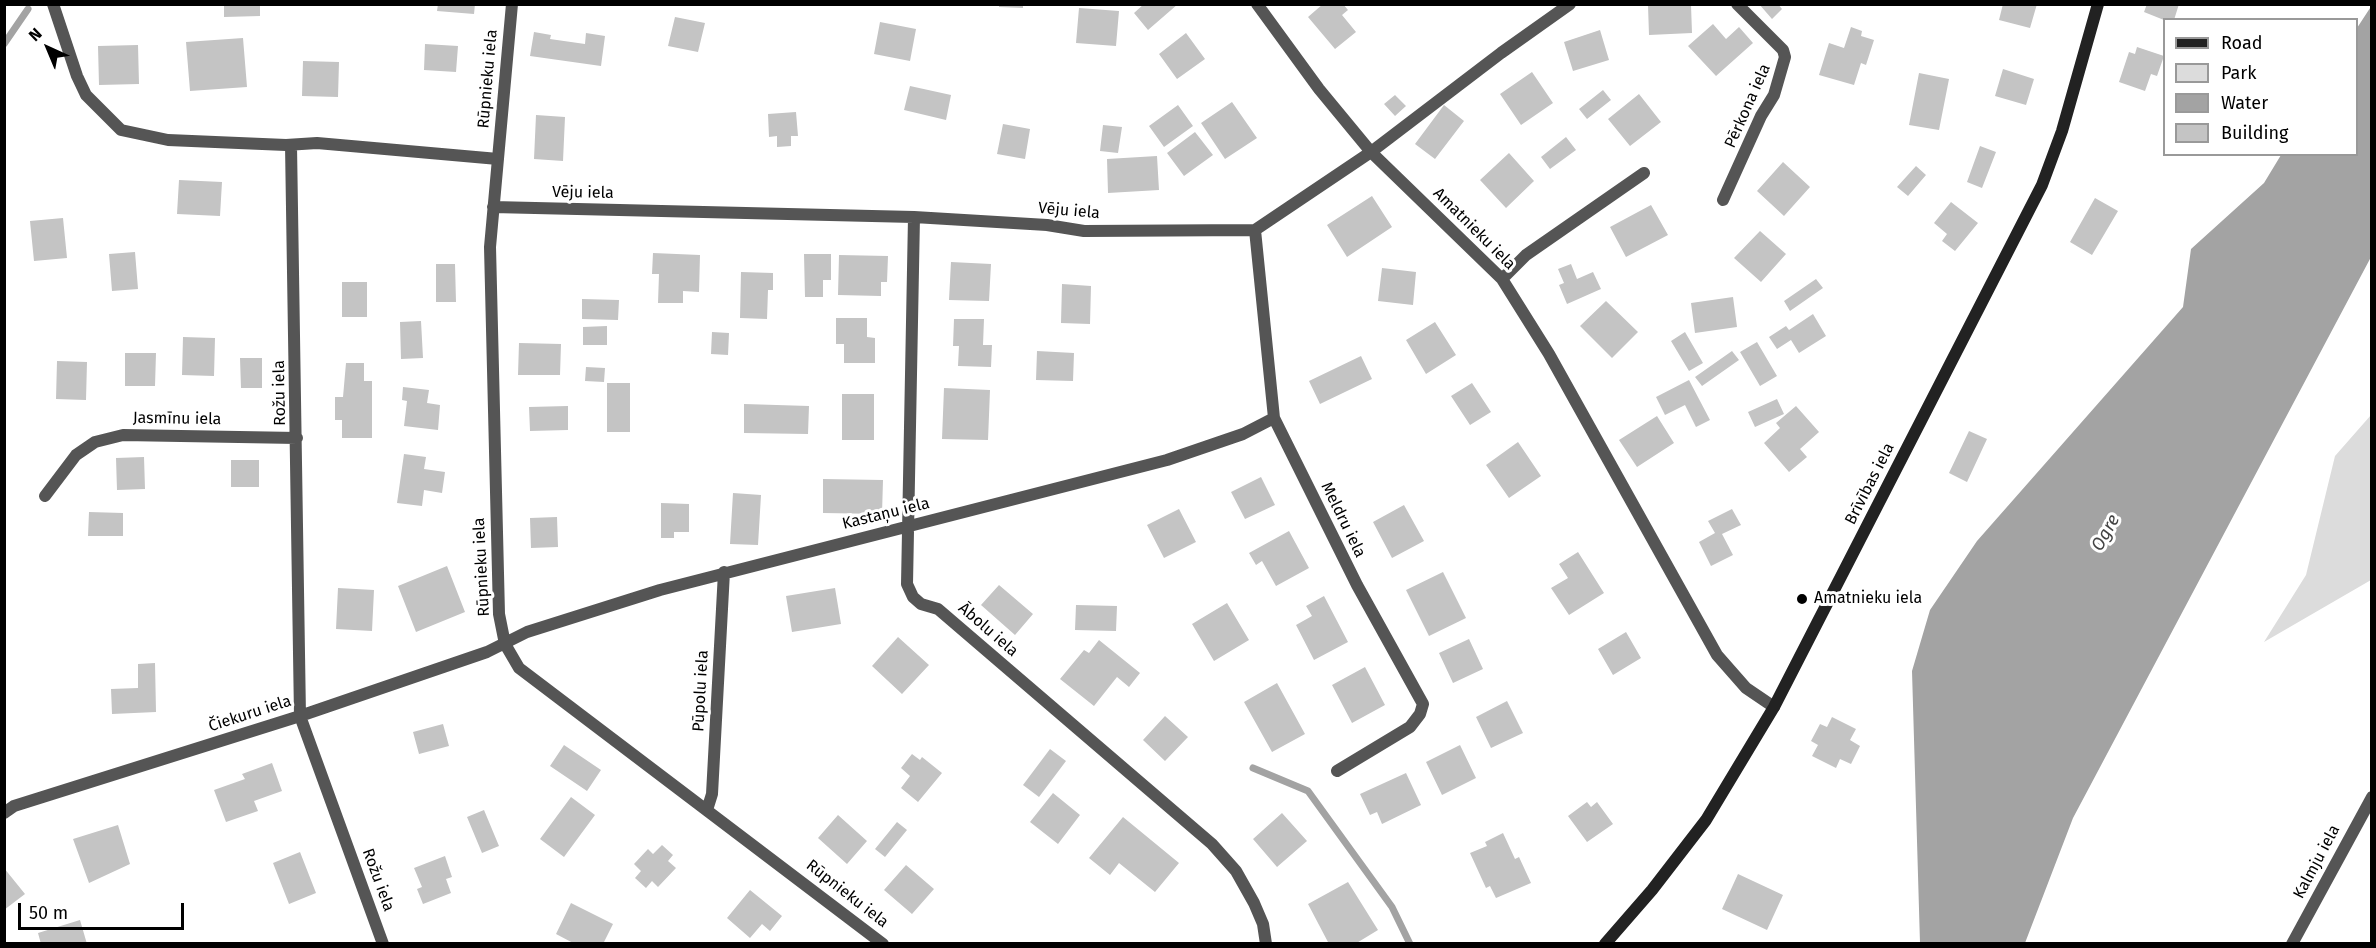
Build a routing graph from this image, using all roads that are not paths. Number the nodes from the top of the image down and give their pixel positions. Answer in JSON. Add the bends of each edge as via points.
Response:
{"nodes":[{"id":1,"x":53,"y":4,"type":"edge"},
{"id":2,"x":512,"y":4,"type":"edge"},
{"id":3,"x":1257,"y":4,"type":"edge"},
{"id":4,"x":1570,"y":4,"type":"edge"},
{"id":5,"x":1737,"y":4,"type":"edge"},
{"id":6,"x":2098,"y":4,"type":"edge"},
{"id":7,"x":291,"y":145,"type":"junction"},
{"id":8,"x":1371,"y":152,"type":"junction"},
{"id":9,"x":498,"y":159,"type":"junction"},
{"id":10,"x":1644,"y":173,"type":"dead end"},
{"id":11,"x":1723,"y":200,"type":"dead end"},
{"id":12,"x":493,"y":207,"type":"junction"},
{"id":13,"x":914,"y":217,"type":"junction"},
{"id":14,"x":1255,"y":230,"type":"junction"},
{"id":15,"x":1502,"y":279,"type":"junction"},
{"id":16,"x":1274,"y":418,"type":"junction"},
{"id":17,"x":297,"y":438,"type":"junction"},
{"id":18,"x":45,"y":496,"type":"dead end"},
{"id":19,"x":910,"y":526,"type":"junction"},
{"id":20,"x":724,"y":572,"type":"junction"},
{"id":21,"x":505,"y":644,"type":"junction"},
{"id":22,"x":1774,"y":707,"type":"junction"},
{"id":23,"x":300,"y":716,"type":"junction"},
{"id":24,"x":1337,"y":771,"type":"dead end"},
{"id":25,"x":2372,"y":797,"type":"edge"},
{"id":26,"x":707,"y":810,"type":"junction"},
{"id":27,"x":4,"y":813,"type":"edge"},
{"id":28,"x":383,"y":944,"type":"edge"},
{"id":29,"x":883,"y":944,"type":"edge"},
{"id":30,"x":1266,"y":944,"type":"edge"},
{"id":31,"x":1605,"y":944,"type":"edge"},
{"id":32,"x":2292,"y":944,"type":"edge"}],
"edges":[{"from":1,"to":7,"type":"street","via":[[87,95],[121,130],[168,140]]},
{"from":2,"to":9,"type":"street","name":"Rūpnieku iela"},
{"from":3,"to":8,"type":"street","name":"Amatnieku iela"},
{"from":4,"to":8,"type":"street"},
{"from":5,"to":11,"type":"street","name":"Pērkona iela","via":[[1783,50],[1785,57],[1774,95]]},
{"from":6,"to":22,"type":"main road","name":"Brīvības iela","via":[[2042,185]]},
{"from":7,"to":9,"type":"street","via":[[317,143]]},
{"from":7,"to":17,"type":"street","name":"Rožu iela"},
{"from":8,"to":14,"type":"street"},
{"from":8,"to":15,"type":"street","name":"Amatnieku iela"},
{"from":9,"to":12,"type":"street","name":"Rūpnieku iela"},
{"from":10,"to":15,"type":"street","via":[[1526,255]]},
{"from":12,"to":13,"type":"street","name":"Vēju iela"},
{"from":12,"to":21,"type":"street","name":"Rūpnieku iela","via":[[491,357],[499,614]]},
{"from":13,"to":14,"type":"street","name":"Vēju iela","via":[[1084,231]]},
{"from":13,"to":19,"type":"street","name":"Ābolu iela"},
{"from":14,"to":16,"type":"street","name":"Meldru iela"},
{"from":15,"to":22,"type":"street","name":"Amatnieku iela","via":[[1549,354],[1717,655],[1746,688]]},
{"from":16,"to":19,"type":"street","name":"Kastaņu iela","via":[[1243,434],[1167,460]]},
{"from":16,"to":24,"type":"street","name":"Meldru iela","via":[[1357,585],[1423,704],[1410,727]]},
{"from":17,"to":18,"type":"street","name":"Jasmīnu iela","via":[[123,435],[95,442],[76,456]]},
{"from":17,"to":23,"type":"street","name":"Rožu iela"},
{"from":19,"to":20,"type":"street","name":"Kastaņu iela"},
{"from":19,"to":30,"type":"street","name":"Ābolu iela","via":[[907,584],[913,597],[938,609],[1212,844],[1236,871],[1254,903]]},
{"from":20,"to":21,"type":"street","name":"Kastaņu iela","via":[[527,632]]},
{"from":20,"to":26,"type":"street","name":"Pūpolu iela","via":[[712,794]]},
{"from":21,"to":23,"type":"street","name":"Čiekuru iela"},
{"from":21,"to":26,"type":"street","name":"Rūpnieku iela","via":[[519,668]]},
{"from":22,"to":31,"type":"main road","name":"Brīvības iela","via":[[1699,829]]},
{"from":23,"to":27,"type":"street","name":"Čiekuru iela","via":[[14,806]]},
{"from":23,"to":28,"type":"street","name":"Rožu iela"},
{"from":25,"to":32,"type":"street","name":"Kalmju iela"},
{"from":26,"to":29,"type":"street","name":"Rūpnieku iela"}]}
